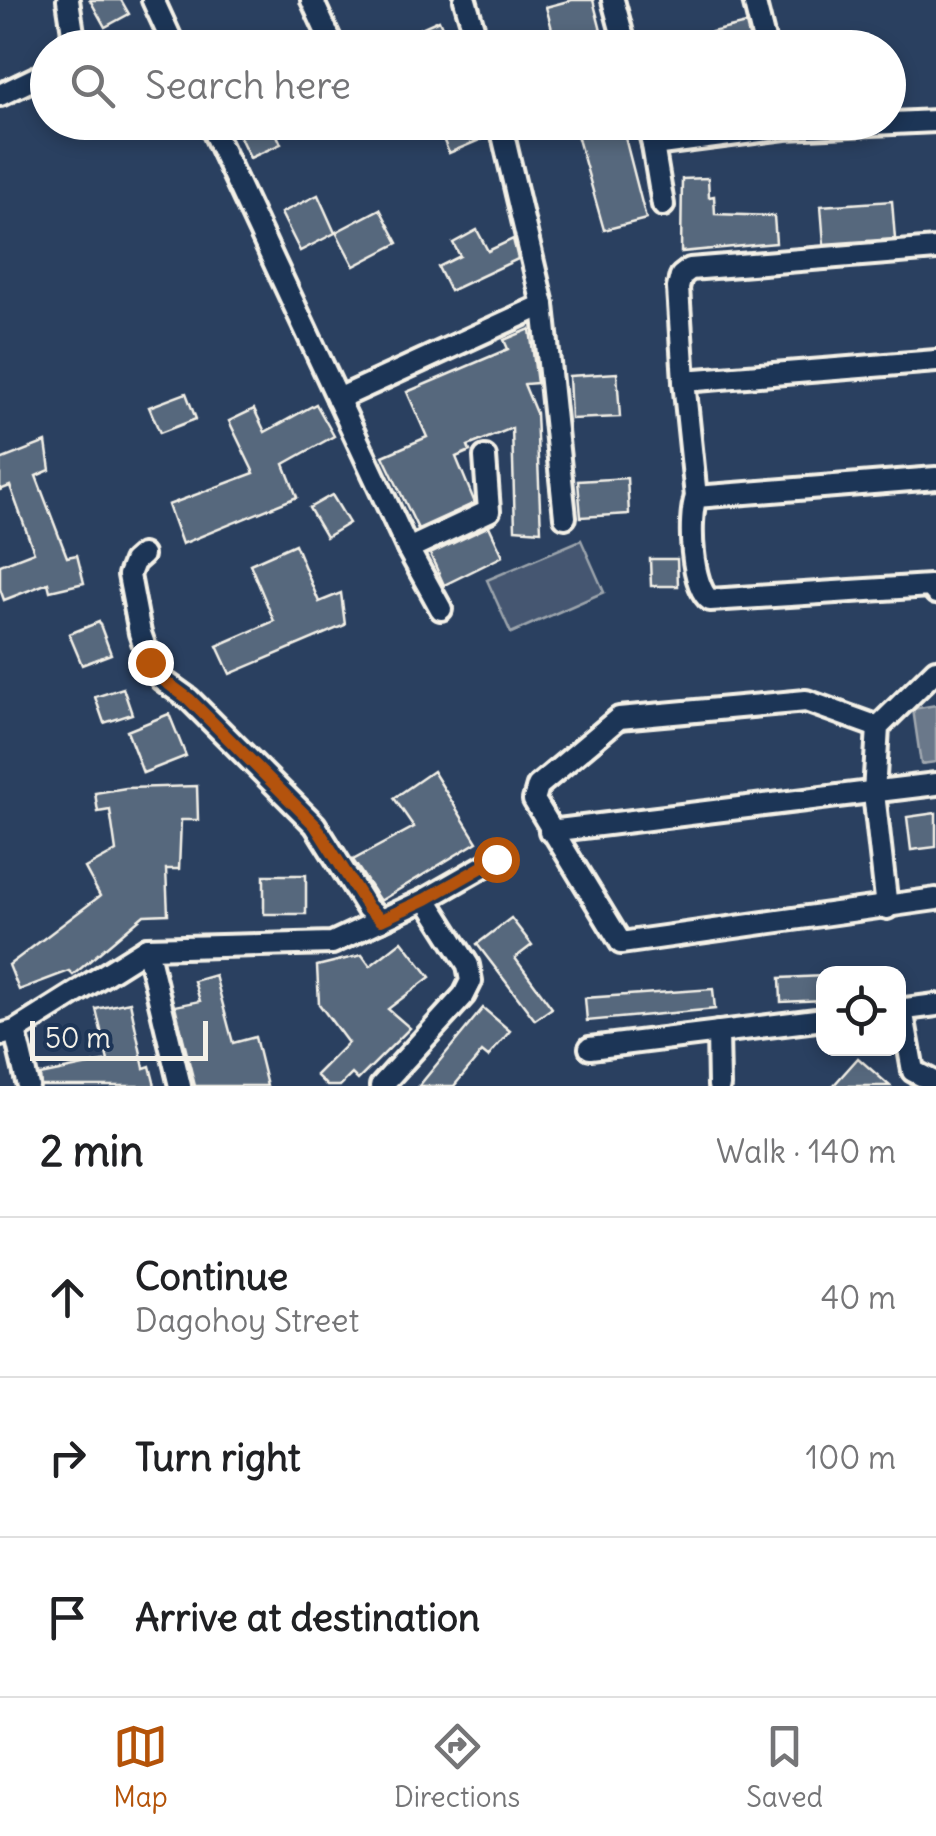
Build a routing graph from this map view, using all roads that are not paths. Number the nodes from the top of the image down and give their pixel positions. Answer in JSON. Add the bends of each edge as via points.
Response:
{"nodes":[{"id":1,"x":68,"y":0,"type":"edge"},
{"id":2,"x":152,"y":0,"type":"edge"},
{"id":3,"x":312,"y":0,"type":"edge"},
{"id":4,"x":465,"y":0,"type":"edge"},
{"id":5,"x":613,"y":0,"type":"edge"},
{"id":6,"x":754,"y":0,"type":"edge"},
{"id":7,"x":73,"y":30,"type":"edge"},
{"id":8,"x":166,"y":30,"type":"edge"},
{"id":9,"x":326,"y":30,"type":"edge"},
{"id":10,"x":474,"y":30,"type":"edge"},
{"id":11,"x":621,"y":30,"type":"edge"},
{"id":12,"x":762,"y":30,"type":"edge"},
{"id":13,"x":30,"y":81,"type":"edge"},
{"id":14,"x":0,"y":95,"type":"edge"},
{"id":15,"x":936,"y":121,"type":"edge"},
{"id":16,"x":906,"y":122,"type":"edge"},
{"id":17,"x":218,"y":140,"type":"edge"},
{"id":18,"x":504,"y":140,"type":"edge"},
{"id":19,"x":652,"y":140,"type":"edge"},
{"id":20,"x":686,"y":140,"type":"edge"},
{"id":21,"x":654,"y":145,"type":"junction"},
{"id":22,"x":663,"y":205,"type":"dead end"},
{"id":23,"x":936,"y":249,"type":"edge"},
{"id":24,"x":542,"y":305,"type":"junction"},
{"id":25,"x":936,"y":361,"type":"edge"},
{"id":26,"x":684,"y":381,"type":"junction"},
{"id":27,"x":338,"y":399,"type":"junction"},
{"id":28,"x":485,"y":456,"type":"dead end"},
{"id":29,"x":936,"y":478,"type":"edge"},
{"id":30,"x":696,"y":497,"type":"junction"},
{"id":31,"x":565,"y":517,"type":"dead end"},
{"id":32,"x":408,"y":549,"type":"junction"},
{"id":33,"x":142,"y":554,"type":"dead end"},
{"id":34,"x":936,"y":593,"type":"edge"},
{"id":35,"x":441,"y":609,"type":"dead end"},
{"id":36,"x":936,"y":670,"type":"edge"},
{"id":37,"x":878,"y":727,"type":"junction"},
{"id":38,"x":936,"y":784,"type":"edge"},
{"id":39,"x":874,"y":794,"type":"junction"},
{"id":40,"x":550,"y":831,"type":"junction"},
{"id":41,"x":496,"y":859,"type":"dead end"},
{"id":42,"x":426,"y":899,"type":"junction"},
{"id":43,"x":936,"y":899,"type":"edge"},
{"id":44,"x":887,"y":908,"type":"junction"},
{"id":45,"x":374,"y":924,"type":"junction"},
{"id":46,"x":146,"y":948,"type":"junction"},
{"id":47,"x":936,"y":1005,"type":"edge"},
{"id":48,"x":906,"y":1008,"type":"edge"},
{"id":49,"x":816,"y":1020,"type":"edge"},
{"id":50,"x":718,"y":1032,"type":"junction"},
{"id":51,"x":8,"y":1033,"type":"edge"},
{"id":52,"x":906,"y":1038,"type":"edge"},
{"id":53,"x":590,"y":1048,"type":"dead end"},
{"id":54,"x":936,"y":1083,"type":"edge"},
{"id":55,"x":28,"y":1086,"type":"edge"},
{"id":56,"x":180,"y":1086,"type":"edge"},
{"id":57,"x":380,"y":1086,"type":"edge"},
{"id":58,"x":720,"y":1086,"type":"edge"}],
"edges":[{"from":1,"to":7,"type":"street"},
{"from":2,"to":8,"type":"street"},
{"from":3,"to":9,"type":"street"},
{"from":4,"to":10,"type":"street"},
{"from":5,"to":11,"type":"street"},
{"from":6,"to":12,"type":"street"},
{"from":13,"to":14,"type":"street"},
{"from":15,"to":16,"type":"street"},
{"from":17,"to":27,"type":"street"},
{"from":18,"to":24,"type":"street"},
{"from":19,"to":21,"type":"street"},
{"from":20,"to":21,"type":"street"},
{"from":21,"to":22,"type":"street"},
{"from":23,"to":26,"type":"street","via":[[685,272],[678,288]]},
{"from":24,"to":27,"type":"street"},
{"from":24,"to":31,"type":"street"},
{"from":25,"to":26,"type":"street"},
{"from":26,"to":30,"type":"street"},
{"from":27,"to":32,"type":"street"},
{"from":28,"to":32,"type":"street","via":[[489,511]]},
{"from":29,"to":30,"type":"street"},
{"from":30,"to":34,"type":"street","via":[[690,512],[698,586],[710,600],[930,586]]},
{"from":32,"to":35,"type":"street"},
{"from":33,"to":45,"type":"street","via":[[129,575],[150,662],[315,825]]},
{"from":36,"to":37,"type":"street"},
{"from":37,"to":39,"type":"street"},
{"from":37,"to":40,"type":"street","via":[[806,701],[618,718],[538,786],[534,800]]},
{"from":38,"to":39,"type":"street"},
{"from":39,"to":40,"type":"street"},
{"from":39,"to":44,"type":"street"},
{"from":40,"to":44,"type":"street","via":[[621,943]]},
{"from":41,"to":42,"type":"street"},
{"from":42,"to":45,"type":"street"},
{"from":42,"to":57,"type":"street","via":[[468,965],[471,981]]},
{"from":43,"to":44,"type":"street"},
{"from":45,"to":46,"type":"street","via":[[332,943]]},
{"from":46,"to":51,"type":"street"},
{"from":46,"to":56,"type":"street"},
{"from":47,"to":48,"type":"street"},
{"from":49,"to":50,"type":"street"},
{"from":50,"to":53,"type":"street"},
{"from":50,"to":58,"type":"street"},
{"from":51,"to":55,"type":"street"},
{"from":52,"to":54,"type":"street","via":[[913,1071]]}]}
